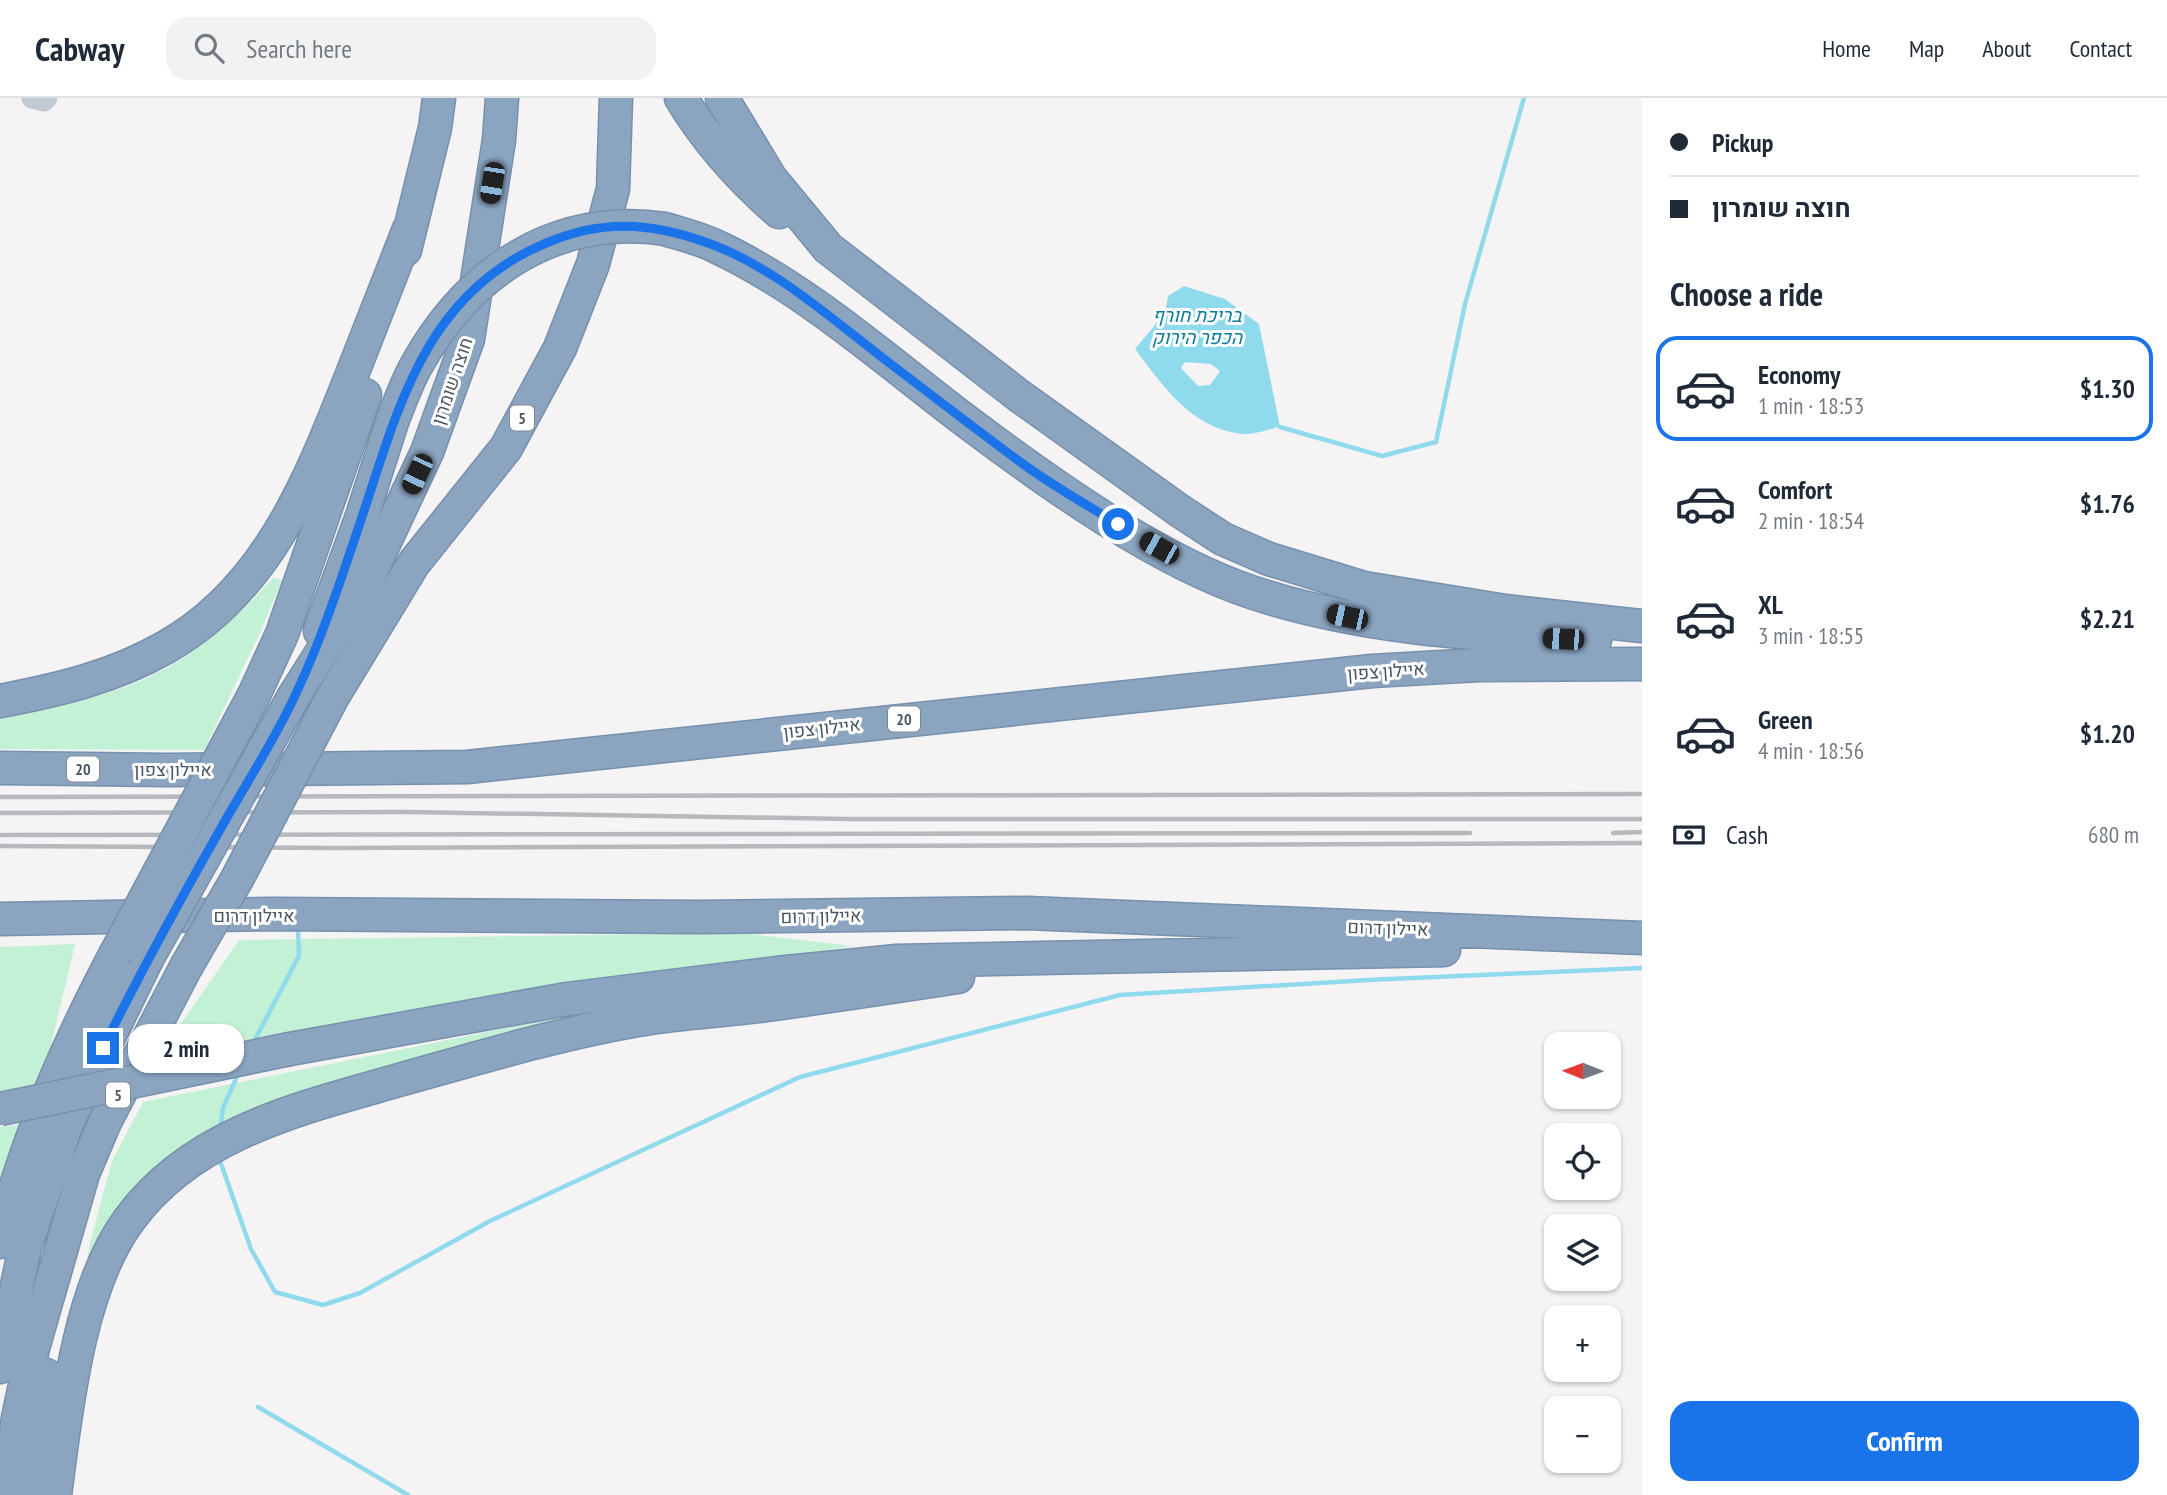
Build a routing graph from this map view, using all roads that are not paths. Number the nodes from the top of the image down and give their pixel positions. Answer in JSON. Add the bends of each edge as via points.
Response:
{"nodes":[{"id":1,"x":32,"y":98,"type":"edge"},
{"id":2,"x":47,"y":98,"type":"edge"},
{"id":3,"x":439,"y":98,"type":"edge"},
{"id":4,"x":502,"y":98,"type":"edge"},
{"id":5,"x":616,"y":98,"type":"edge"},
{"id":6,"x":681,"y":98,"type":"edge"},
{"id":7,"x":722,"y":98,"type":"edge"},
{"id":8,"x":410,"y":229,"type":"junction"},
{"id":9,"x":913,"y":315,"type":"junction"},
{"id":10,"x":1642,"y":626,"type":"edge"},
{"id":11,"x":1642,"y":642,"type":"edge"},
{"id":12,"x":1642,"y":664,"type":"edge"},
{"id":13,"x":296,"y":692,"type":"junction"},
{"id":14,"x":0,"y":701,"type":"edge"},
{"id":15,"x":0,"y":768,"type":"edge"},
{"id":16,"x":0,"y":919,"type":"edge"},
{"id":17,"x":1642,"y":938,"type":"edge"},
{"id":18,"x":1642,"y":946,"type":"edge"},
{"id":19,"x":1097,"y":956,"type":"junction"},
{"id":20,"x":0,"y":1109,"type":"edge"},
{"id":21,"x":66,"y":1229,"type":"junction"},
{"id":22,"x":0,"y":1242,"type":"edge"},
{"id":23,"x":81,"y":1335,"type":"junction"},
{"id":24,"x":0,"y":1367,"type":"edge"},
{"id":25,"x":8,"y":1495,"type":"edge"},
{"id":26,"x":32,"y":1495,"type":"edge"},
{"id":27,"x":55,"y":1495,"type":"edge"},
{"id":28,"x":67,"y":1495,"type":"edge"}],
"edges":[{"from":1,"to":2,"type":"street"},
{"from":3,"to":8,"type":"highway"},
{"from":4,"to":13,"type":"highway","name":"חוצה שומרון","number":"5","via":[[468,339],[427,452],[365,584]]},
{"from":5,"to":21,"type":"highway","number":"5","bridge":true,"via":[[613,189],[593,264],[560,348],[506,448],[414,563],[332,698],[105,1122]]},
{"from":6,"to":9,"type":"highway","via":[[754,191],[829,257]]},
{"from":7,"to":9,"type":"highway","via":[[771,178],[828,248]]},
{"from":8,"to":14,"type":"highway","via":[[322,449],[265,558],[193,629],[166,648],[73,686]]},
{"from":8,"to":22,"type":"highway","bridge":true,"via":[[372,374],[286,624],[254,695],[83,1019],[32,1133]]},
{"from":9,"to":10,"type":"highway","via":[[1180,511],[1269,559],[1411,597]]},
{"from":11,"to":13,"type":"highway","bridge":true,"via":[[1485,636],[1367,622],[1249,591],[1152,545],[1027,467],[757,266],[712,244],[636,225],[588,229],[535,247],[488,275],[446,320],[416,366],[393,419]]},
{"from":12,"to":15,"type":"highway","name":"איילון צפון","number":"20","via":[[1372,671],[467,766]]},
{"from":13,"to":24,"type":"highway","name":"חוצה שומרון","number":"5","bridge":true,"via":[[146,959],[67,1123],[25,1247]]},
{"from":16,"to":17,"type":"highway","name":"איילון דרום","via":[[1027,913]]},
{"from":18,"to":19,"type":"highway"},
{"from":19,"to":20,"type":"highway","bridge":true,"via":[[897,961],[567,999],[290,1049]]},
{"from":19,"to":23,"type":"highway","via":[[639,1020],[541,1040],[321,1102],[239,1133],[192,1157],[145,1198],[126,1223],[100,1276]]},
{"from":21,"to":25,"type":"highway","via":[[33,1348]]},
{"from":21,"to":26,"type":"highway"},
{"from":23,"to":27,"type":"highway"},
{"from":23,"to":28,"type":"highway"}]}
